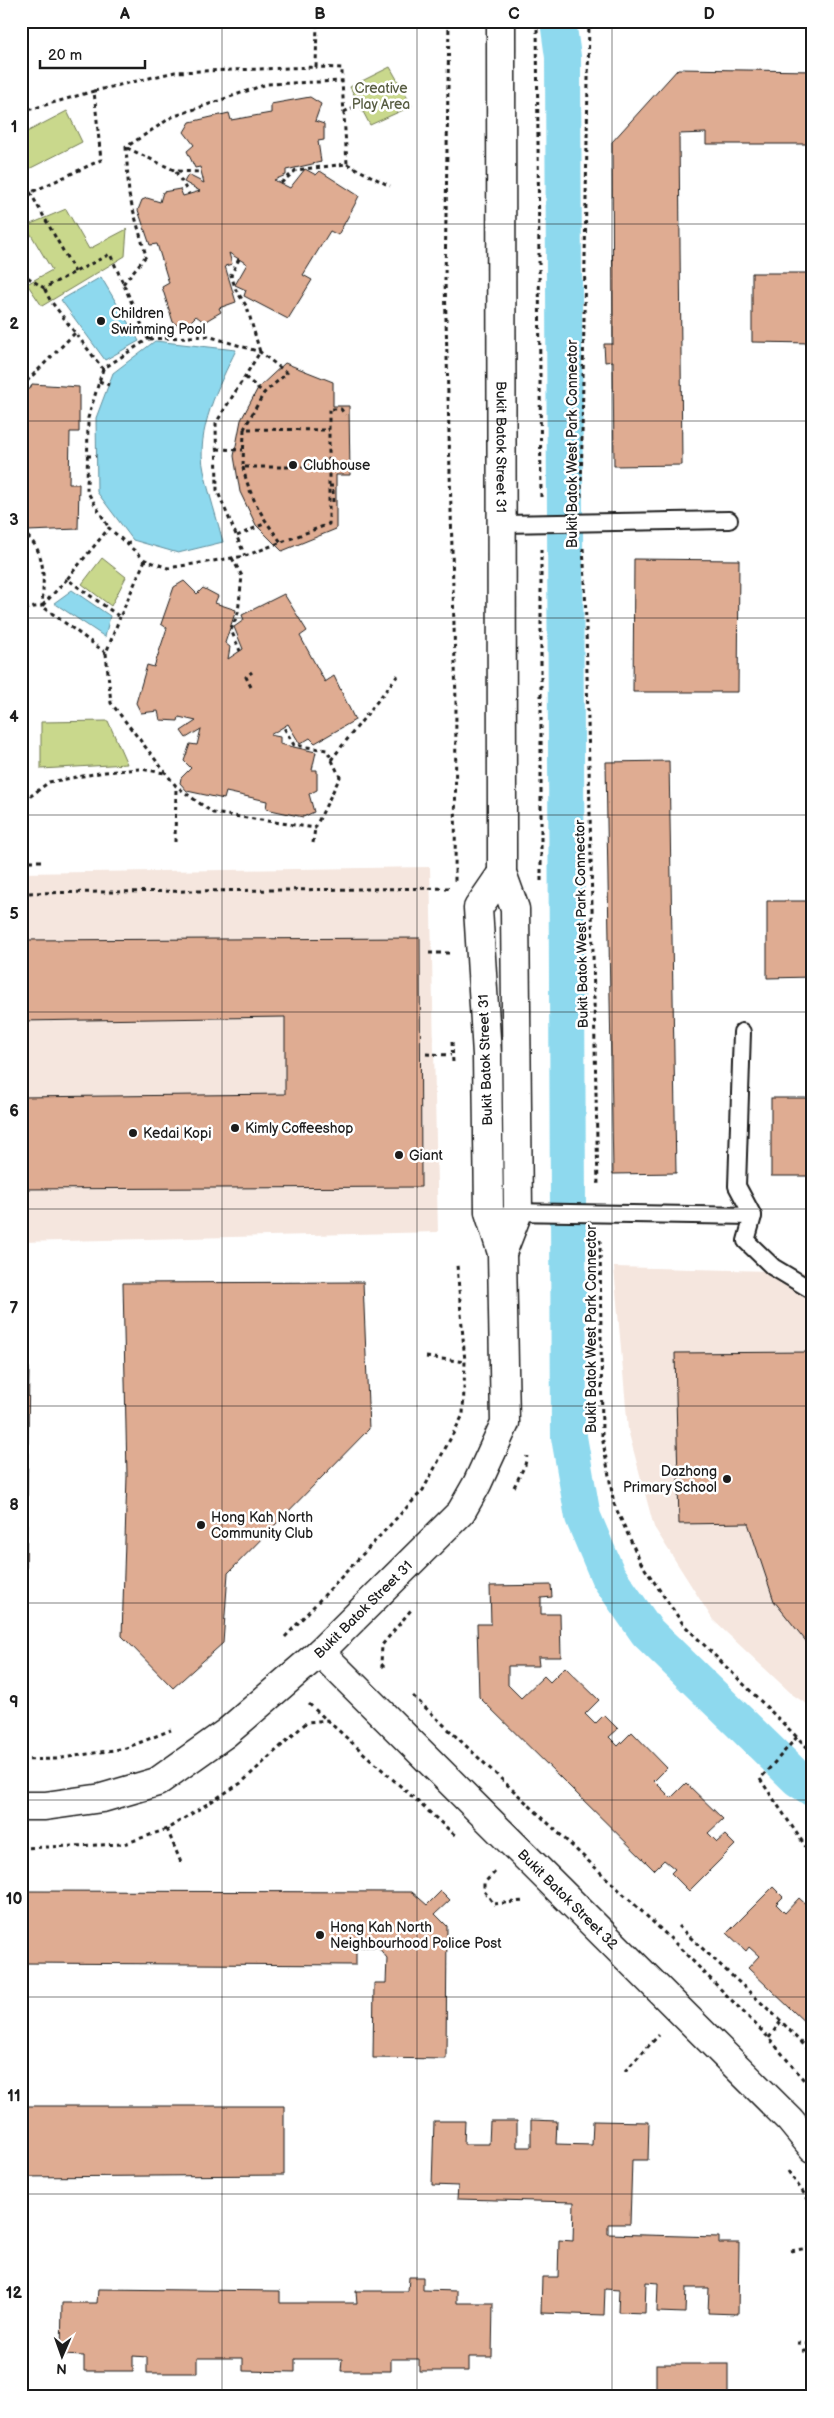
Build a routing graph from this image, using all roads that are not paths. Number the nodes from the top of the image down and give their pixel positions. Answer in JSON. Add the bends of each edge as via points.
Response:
{"nodes":[{"id":1,"x":502,"y":21,"type":"edge"},
{"id":2,"x":729,"y":520,"type":"dead end"},
{"id":3,"x":501,"y":524,"type":"junction"},
{"id":4,"x":502,"y":873,"type":"junction"},
{"id":5,"x":742,"y":1032,"type":"dead end"},
{"id":6,"x":489,"y":1212,"type":"junction"},
{"id":7,"x":518,"y":1212,"type":"junction"},
{"id":8,"x":753,"y":1216,"type":"junction"},
{"id":9,"x":502,"y":1253,"type":"junction"},
{"id":10,"x":813,"y":1291,"type":"edge"},
{"id":11,"x":320,"y":1652,"type":"junction"},
{"id":12,"x":21,"y":1806,"type":"edge"},
{"id":13,"x":813,"y":2148,"type":"edge"}],
"edges":[{"from":1,"to":3,"type":"street","name":"Bukit Batok Street 31"},
{"from":2,"to":3,"type":"lane"},
{"from":3,"to":4,"type":"street","name":"Bukit Batok Street 31"},
{"from":4,"to":6,"type":"street","name":"Bukit Batok Street 31","via":[[478,908],[487,1055]]},
{"from":4,"to":7,"type":"street","name":"Bukit Batok Street 31","via":[[514,909]]},
{"from":5,"to":8,"type":"lane","via":[[737,1186]]},
{"from":6,"to":7,"type":"lane"},
{"from":6,"to":9,"type":"street","name":"Bukit Batok Street 31"},
{"from":7,"to":8,"type":"lane"},
{"from":7,"to":9,"type":"street","name":"Bukit Batok Street 31"},
{"from":8,"to":10,"type":"lane","via":[[746,1242],[773,1267]]},
{"from":9,"to":11,"type":"street","name":"Bukit Batok Street 31","via":[[505,1423],[490,1457],[461,1512]]},
{"from":11,"to":12,"type":"street","name":"Bukit Batok Street 31","via":[[226,1733],[157,1782],[102,1798]]},
{"from":11,"to":13,"type":"street","name":"Bukit Batok Street 32","via":[[790,2120]]}]}
